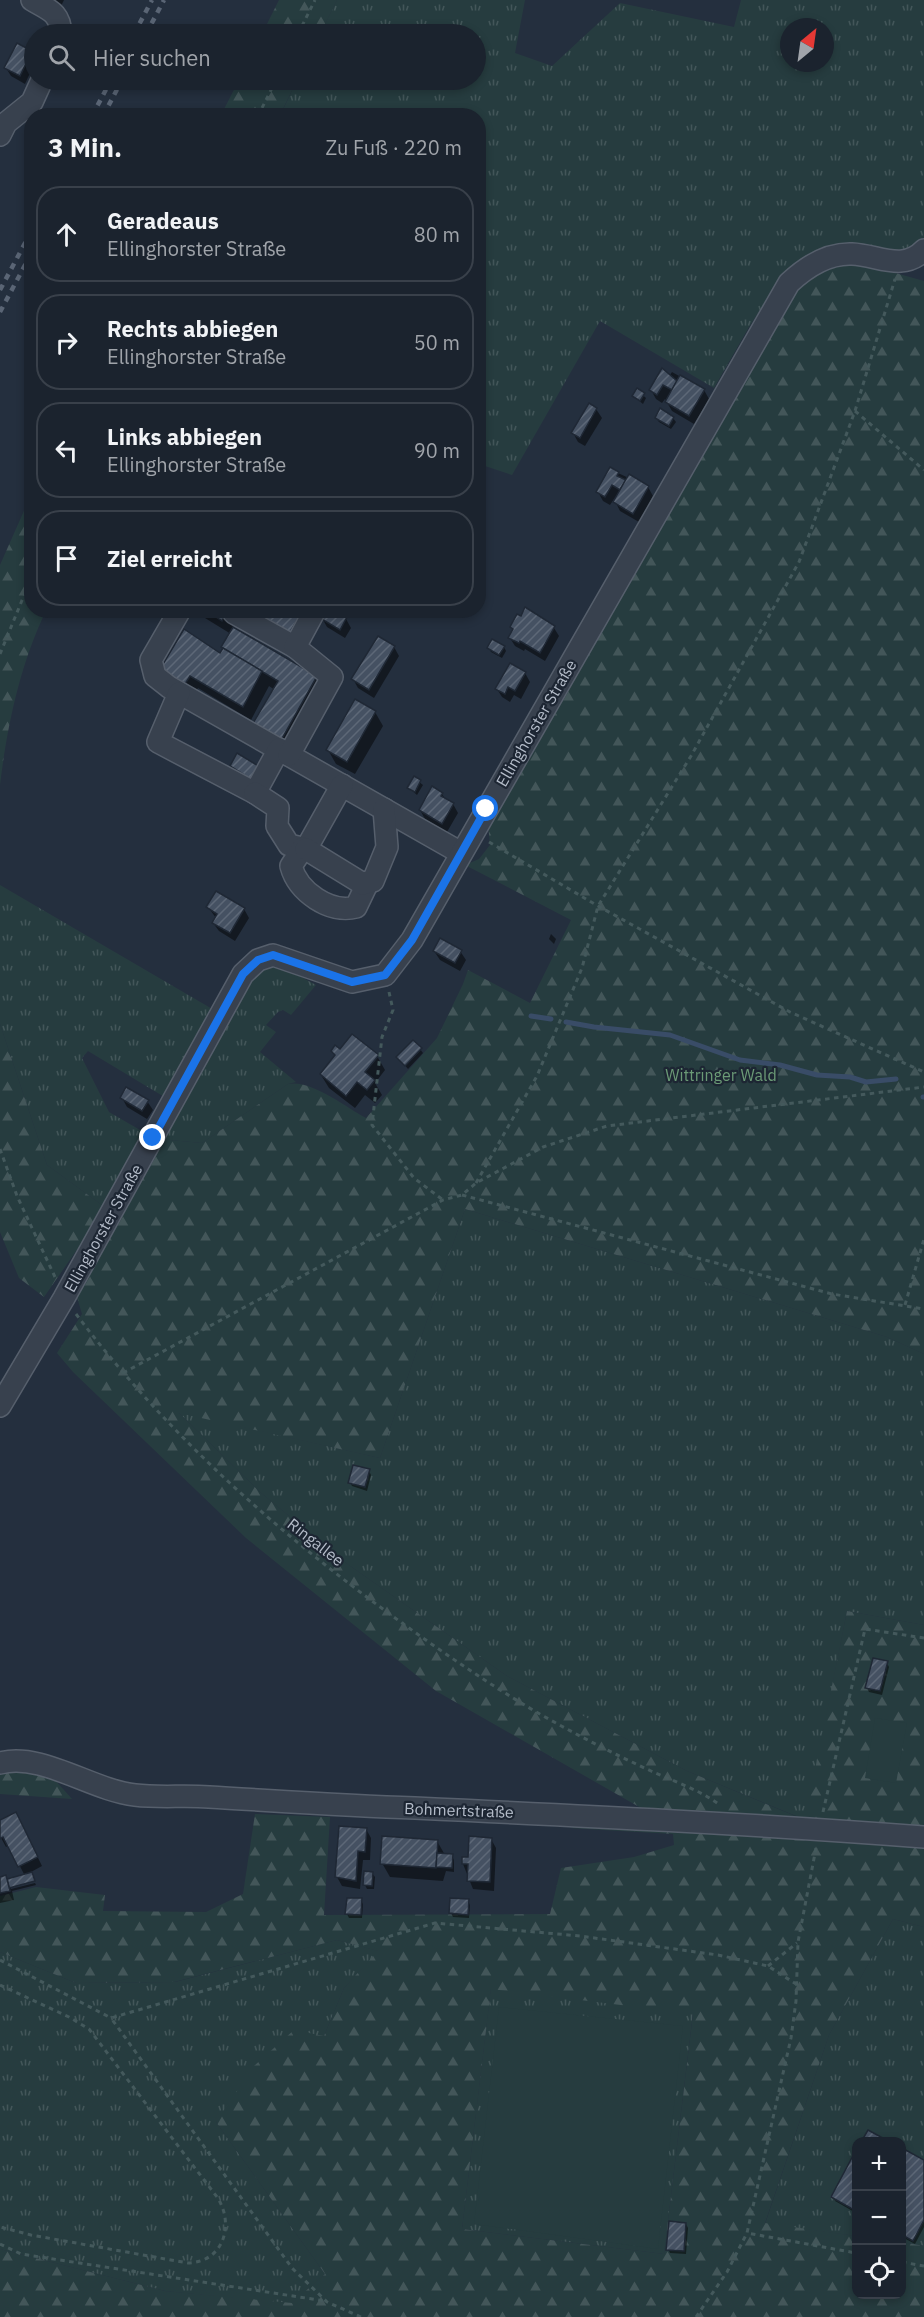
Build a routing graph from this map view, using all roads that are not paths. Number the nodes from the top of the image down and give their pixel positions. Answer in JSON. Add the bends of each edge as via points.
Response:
{"nodes":[{"id":1,"x":32,"y":0,"type":"edge"},
{"id":2,"x":60,"y":24,"type":"edge"},
{"id":3,"x":37,"y":90,"type":"edge"},
{"id":4,"x":24,"y":108,"type":"edge"},
{"id":5,"x":25,"y":108,"type":"edge"},
{"id":6,"x":0,"y":135,"type":"edge"},
{"id":7,"x":924,"y":250,"type":"edge"},
{"id":8,"x":175,"y":618,"type":"edge"},
{"id":9,"x":243,"y":618,"type":"edge"},
{"id":10,"x":311,"y":618,"type":"edge"},
{"id":11,"x":295,"y":647,"type":"junction"},
{"id":12,"x":179,"y":693,"type":"junction"},
{"id":13,"x":284,"y":752,"type":"junction"},
{"id":14,"x":342,"y":785,"type":"junction"},
{"id":15,"x":255,"y":793,"type":"junction"},
{"id":16,"x":384,"y":809,"type":"junction"},
{"id":17,"x":304,"y":848,"type":"junction"},
{"id":18,"x":461,"y":853,"type":"junction"},
{"id":19,"x":368,"y":882,"type":"junction"},
{"id":20,"x":0,"y":1406,"type":"edge"},
{"id":21,"x":0,"y":1763,"type":"edge"},
{"id":22,"x":924,"y":1837,"type":"edge"}],
"edges":[{"from":1,"to":2,"type":"street","via":[[57,16]]},
{"from":3,"to":5,"type":"street"},
{"from":4,"to":6,"type":"street","via":[[6,123]]},
{"from":7,"to":18,"type":"street","name":"Ellinghorster Straße","via":[[917,257],[899,262],[851,254],[832,257],[800,272],[789,283]]},
{"from":8,"to":12,"type":"street","via":[[151,660],[155,676]]},
{"from":9,"to":11,"type":"street"},
{"from":10,"to":11,"type":"street"},
{"from":11,"to":13,"type":"street","via":[[332,677]]},
{"from":12,"to":13,"type":"street"},
{"from":12,"to":15,"type":"street","via":[[158,742]]},
{"from":13,"to":14,"type":"street"},
{"from":13,"to":15,"type":"street"},
{"from":14,"to":16,"type":"street"},
{"from":14,"to":17,"type":"street"},
{"from":15,"to":17,"type":"street","via":[[278,808],[277,826],[289,845]]},
{"from":16,"to":18,"type":"street"},
{"from":16,"to":19,"type":"street","via":[[387,847],[373,881]]},
{"from":17,"to":19,"type":"street","via":[[363,884]]},
{"from":17,"to":19,"type":"street","via":[[291,866],[294,878],[305,891],[329,905],[345,910],[356,907]]},
{"from":18,"to":20,"type":"street","name":"Ellinghorster Straße","via":[[412,940],[385,975],[352,982],[273,955],[258,960],[243,974]]},
{"from":21,"to":22,"type":"street","name":"Bohmertstraße","via":[[13,1760],[37,1764],[133,1795],[635,1818]]}]}
